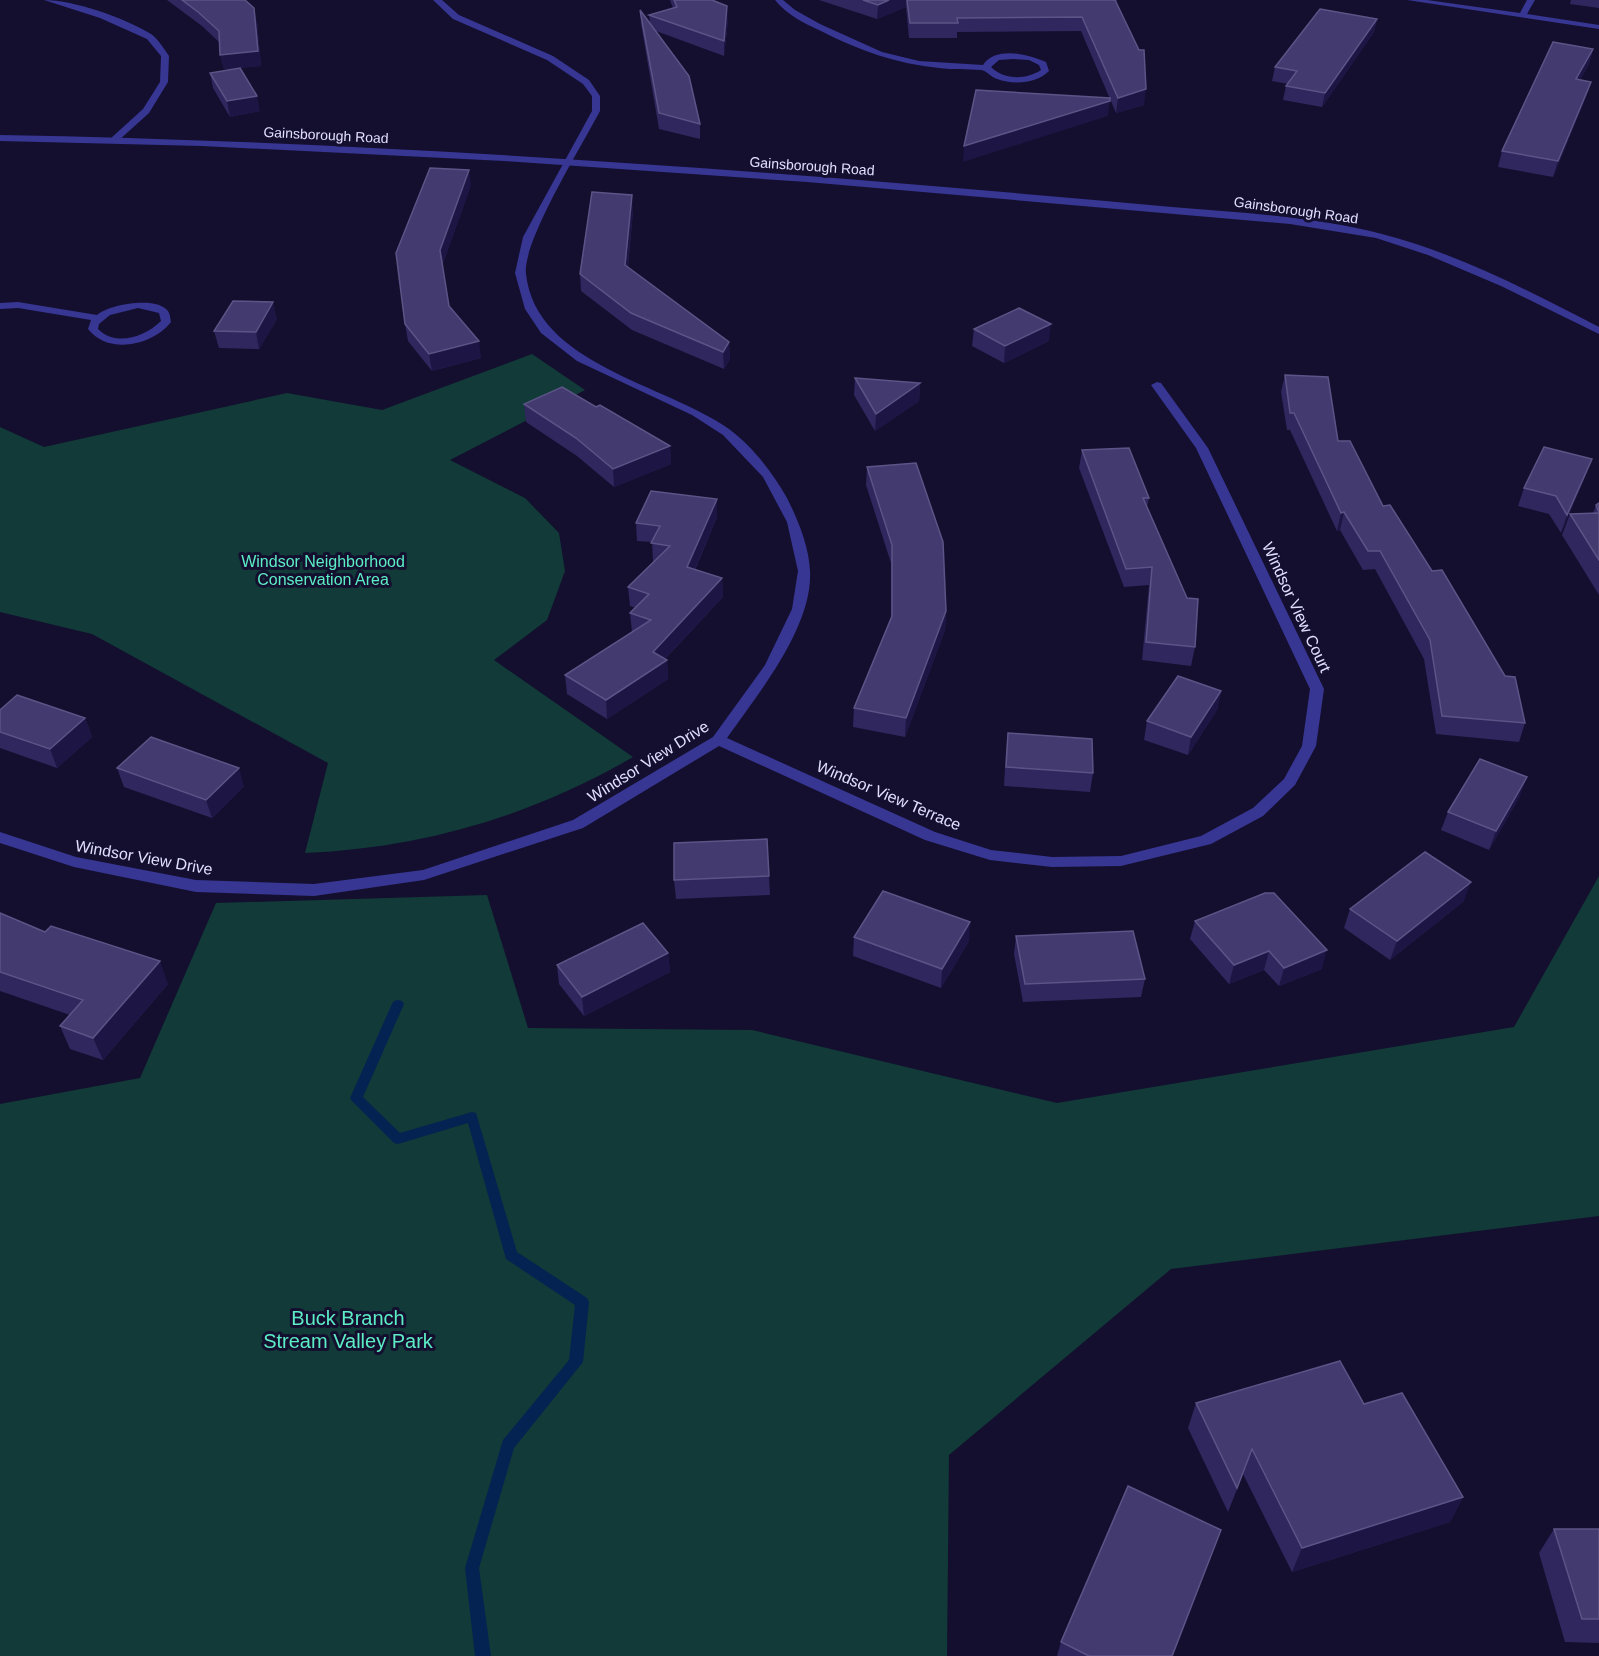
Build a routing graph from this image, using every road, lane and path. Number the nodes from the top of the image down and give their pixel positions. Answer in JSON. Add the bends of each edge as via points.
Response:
{"nodes":[{"id":1,"x":48,"y":0,"type":"edge"},
{"id":2,"x":437,"y":0,"type":"edge"},
{"id":3,"x":779,"y":0,"type":"edge"},
{"id":4,"x":1411,"y":0,"type":"edge"},
{"id":5,"x":1531,"y":0,"type":"edge"},
{"id":6,"x":1522,"y":16,"type":"junction"},
{"id":7,"x":1599,"y":27,"type":"edge"},
{"id":8,"x":987,"y":68,"type":"junction"},
{"id":9,"x":0,"y":138,"type":"edge"},
{"id":10,"x":116,"y":139,"type":"junction"},
{"id":11,"x":567,"y":161,"type":"junction"},
{"id":12,"x":0,"y":306,"type":"edge"},
{"id":13,"x":98,"y":318,"type":"junction"},
{"id":14,"x":1599,"y":331,"type":"edge"},
{"id":15,"x":1157,"y":385,"type":"dead end"},
{"id":16,"x":718,"y":740,"type":"junction"},
{"id":17,"x":0,"y":837,"type":"edge"},
{"id":18,"x":1052,"y":862,"type":"joint"}],
"edges":[{"from":1,"to":10,"type":"street","via":[[104,16],[150,37],[165,56],[164,82],[146,111]]},
{"from":2,"to":11,"type":"street","name":"Windsor View Drive","via":[[456,17],[550,58],[586,82],[596,96],[596,111]]},
{"from":3,"to":8,"type":"street","via":[[794,13],[838,37],[896,61]]},
{"from":4,"to":6,"type":"street"},
{"from":5,"to":6,"type":"street"},
{"from":6,"to":7,"type":"street"},
{"from":8,"to":8,"type":"street","via":[[994,75],[1019,79],[1042,75],[1046,68],[1038,61],[1013,56],[997,58]]},
{"from":9,"to":10,"type":"street","name":"Gainsborough Road"},
{"from":10,"to":11,"type":"street","name":"Gainsborough Road"},
{"from":11,"to":14,"type":"street","name":"Gainsborough Road","via":[[1006,194],[1330,226],[1402,242],[1447,258]]},
{"from":11,"to":16,"type":"street","name":"Windsor View Drive","via":[[528,237],[520,273],[530,309],[545,331],[581,359],[696,413],[727,433],[768,475],[793,522],[804,571],[799,609],[771,666]]},
{"from":12,"to":13,"type":"street","via":[[18,305]]},
{"from":13,"to":13,"type":"street","via":[[93,324],[95,334],[122,341],[154,333],[162,328],[167,317],[158,308],[138,306],[116,309]]},
{"from":15,"to":18,"type":"street","name":"Windsor View Court","via":[[1202,448],[1317,689],[1309,746],[1290,782],[1258,812],[1206,840],[1121,861]]},
{"from":16,"to":17,"type":"street","name":"Windsor View Drive","via":[[578,824],[424,875],[314,890],[196,886],[74,862]]},
{"from":16,"to":18,"type":"street","name":"Windsor View Terrace","via":[[930,836],[990,855]]}]}
